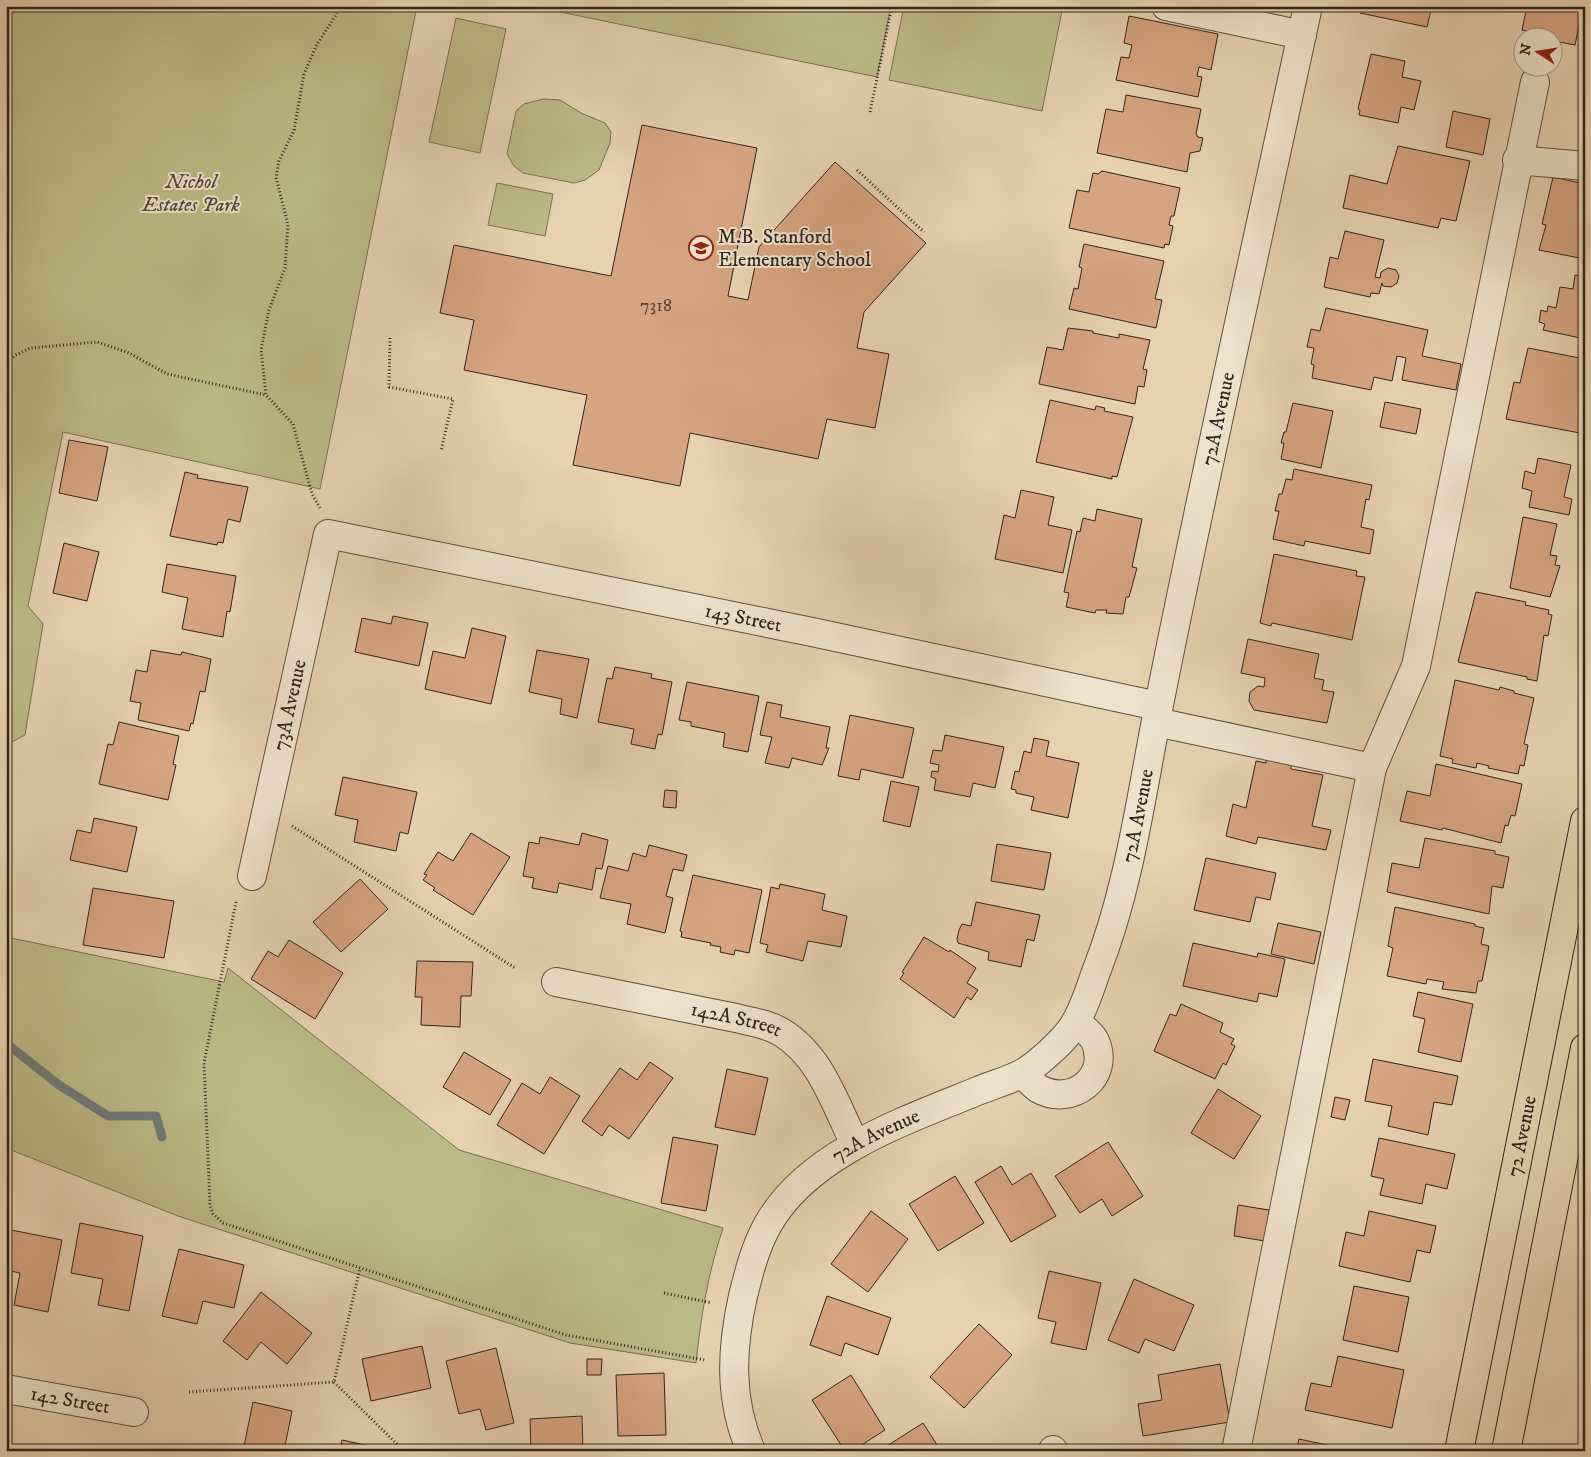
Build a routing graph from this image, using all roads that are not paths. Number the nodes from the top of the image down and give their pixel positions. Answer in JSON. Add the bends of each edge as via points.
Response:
{"nodes":[{"id":1,"x":1166,"y":6,"type":"edge"},
{"id":2,"x":1308,"y":6,"type":"edge"},
{"id":3,"x":1302,"y":35,"type":"junction"},
{"id":4,"x":1535,"y":82,"type":"dead end"},
{"id":5,"x":1517,"y":160,"type":"junction"},
{"id":6,"x":1585,"y":166,"type":"edge"},
{"id":7,"x":325,"y":524,"type":"joint"},
{"id":8,"x":1157,"y":714,"type":"junction"},
{"id":9,"x":1372,"y":768,"type":"junction"},
{"id":10,"x":1585,"y":821,"type":"edge"},
{"id":11,"x":252,"y":876,"type":"dead end"},
{"id":12,"x":556,"y":982,"type":"dead end"},
{"id":13,"x":1076,"y":1022,"type":"junction"},
{"id":14,"x":1585,"y":1048,"type":"edge"},
{"id":15,"x":1022,"y":1074,"type":"junction"},
{"id":16,"x":855,"y":1144,"type":"junction"},
{"id":17,"x":6,"y":1389,"type":"edge"},
{"id":18,"x":134,"y":1412,"type":"dead end"},
{"id":19,"x":752,"y":1451,"type":"edge"},
{"id":20,"x":1236,"y":1451,"type":"edge"},
{"id":21,"x":1459,"y":1451,"type":"edge"},
{"id":22,"x":1506,"y":1451,"type":"edge"}],
"edges":[{"from":1,"to":3,"type":"street"},
{"from":2,"to":3,"type":"street","name":"72A Avenue"},
{"from":3,"to":8,"type":"street","name":"72A Avenue"},
{"from":4,"to":5,"type":"street"},
{"from":5,"to":6,"type":"street"},
{"from":5,"to":9,"type":"street","via":[[1416,666]]},
{"from":7,"to":8,"type":"street","name":"143 Street"},
{"from":7,"to":11,"type":"street","name":"73A Avenue"},
{"from":8,"to":9,"type":"street","name":"143 Street"},
{"from":8,"to":13,"type":"street","name":"72A Avenue","via":[[1113,926]]},
{"from":9,"to":20,"type":"street"},
{"from":10,"to":21,"type":"main road","name":"72 Avenue"},
{"from":12,"to":16,"type":"street","name":"142A Street","via":[[736,1018],[780,1032],[817,1066]]},
{"from":13,"to":15,"type":"street","name":"72A Avenue"},
{"from":13,"to":15,"type":"street","via":[[1095,1040],[1099,1063],[1096,1074],[1081,1090],[1061,1096],[1039,1089]]},
{"from":14,"to":22,"type":"main road"},
{"from":15,"to":16,"type":"street","name":"72A Avenue"},
{"from":16,"to":19,"type":"street","name":"72A Avenue","via":[[790,1196],[769,1222],[753,1259],[739,1314],[733,1365],[736,1403]]},
{"from":17,"to":18,"type":"street","name":"142 Street"}]}
